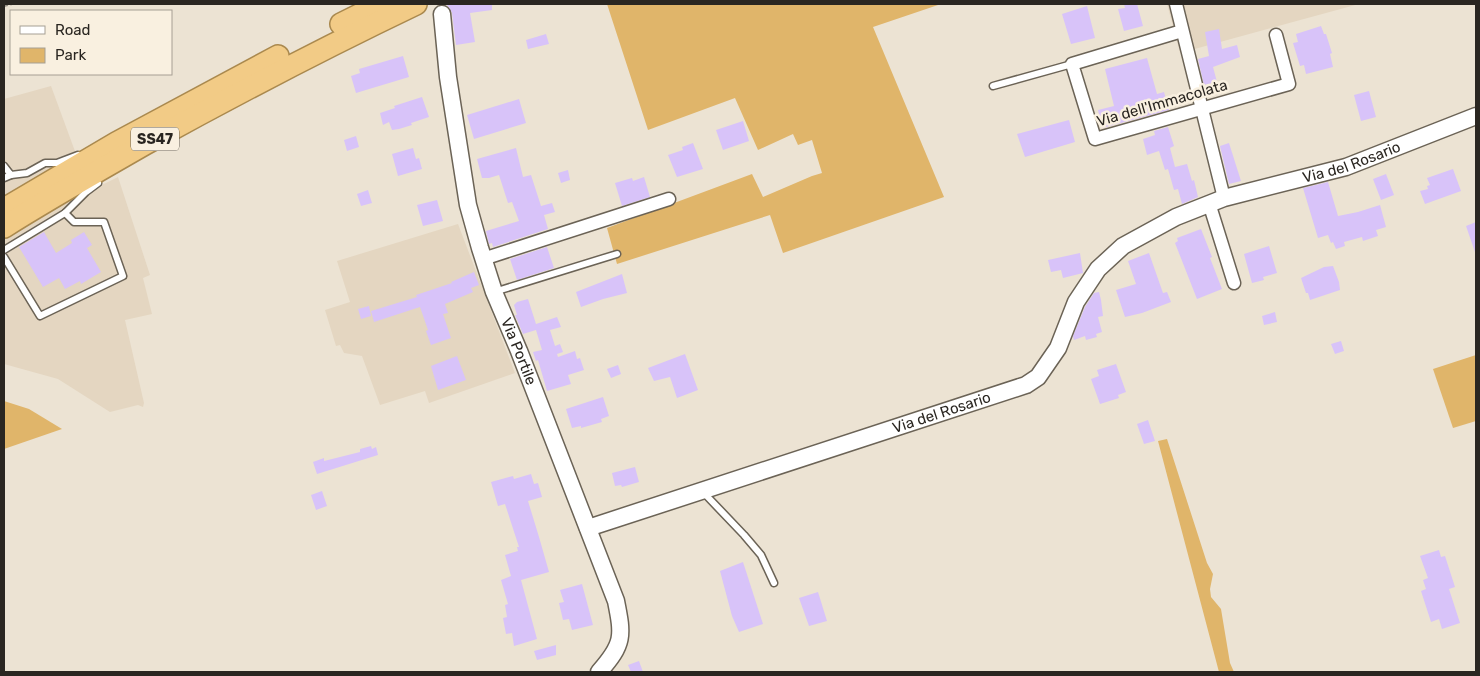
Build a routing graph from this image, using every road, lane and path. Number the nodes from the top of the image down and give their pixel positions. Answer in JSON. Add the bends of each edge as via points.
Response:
{"nodes":[{"id":1,"x":12,"y":4,"type":"edge"},
{"id":2,"x":381,"y":4,"type":"edge"},
{"id":3,"x":416,"y":4,"type":"edge"},
{"id":4,"x":1176,"y":4,"type":"edge"},
{"id":5,"x":4,"y":6,"type":"edge"},
{"id":6,"x":442,"y":14,"type":"dead end"},
{"id":7,"x":1182,"y":31,"type":"junction"},
{"id":8,"x":1276,"y":35,"type":"dead end"},
{"id":9,"x":1072,"y":64,"type":"junction"},
{"id":10,"x":993,"y":86,"type":"dead end"},
{"id":11,"x":1201,"y":108,"type":"junction"},
{"id":12,"x":174,"y":111,"type":"junction"},
{"id":13,"x":204,"y":111,"type":"junction"},
{"id":14,"x":1476,"y":116,"type":"edge"},
{"id":15,"x":184,"y":132,"type":"dead end"},
{"id":16,"x":107,"y":140,"type":"dead end"},
{"id":17,"x":82,"y":153,"type":"dead end"},
{"id":18,"x":4,"y":166,"type":"edge"},
{"id":19,"x":11,"y":175,"type":"junction"},
{"id":20,"x":4,"y":178,"type":"edge"},
{"id":21,"x":105,"y":178,"type":"dead end"},
{"id":22,"x":669,"y":199,"type":"dead end"},
{"id":23,"x":1216,"y":201,"type":"junction"},
{"id":24,"x":4,"y":210,"type":"edge"},
{"id":25,"x":65,"y":213,"type":"junction"},
{"id":26,"x":4,"y":227,"type":"edge"},
{"id":27,"x":4,"y":250,"type":"edge"},
{"id":28,"x":617,"y":254,"type":"dead end"},
{"id":29,"x":4,"y":257,"type":"edge"},
{"id":30,"x":483,"y":258,"type":"junction"},
{"id":31,"x":1234,"y":283,"type":"dead end"},
{"id":32,"x":494,"y":292,"type":"junction"},
{"id":33,"x":702,"y":491,"type":"junction"},
{"id":34,"x":588,"y":528,"type":"junction"},
{"id":35,"x":774,"y":583,"type":"dead end"},
{"id":36,"x":600,"y":672,"type":"edge"}],
"edges":[{"from":1,"to":5,"type":"path"},
{"from":2,"to":12,"type":"highway","number":"SS47"},
{"from":3,"to":13,"type":"highway","number":"SS47"},
{"from":4,"to":7,"type":"street"},
{"from":6,"to":30,"type":"street","name":"Via Portile","via":[[448,77],[468,205]]},
{"from":7,"to":9,"type":"street"},
{"from":7,"to":11,"type":"street"},
{"from":8,"to":11,"type":"street","name":"Via dell'Immacolata","via":[[1289,84]]},
{"from":9,"to":10,"type":"lane"},
{"from":9,"to":11,"type":"street","name":"Via dell'Immacolata","via":[[1094,139]]},
{"from":11,"to":23,"type":"street"},
{"from":12,"to":16,"type":"lane"},
{"from":12,"to":24,"type":"highway","number":"SS47"},
{"from":13,"to":15,"type":"lane"},
{"from":13,"to":26,"type":"highway","number":"SS47"},
{"from":14,"to":23,"type":"street","name":"Via del Rosario","via":[[1346,167]]},
{"from":17,"to":19,"type":"lane","via":[[57,163],[45,163],[26,173]]},
{"from":18,"to":19,"type":"lane"},
{"from":19,"to":20,"type":"lane"},
{"from":21,"to":25,"type":"lane"},
{"from":22,"to":30,"type":"street"},
{"from":23,"to":31,"type":"street"},
{"from":23,"to":33,"type":"street","name":"Via del Rosario","via":[[1176,217],[1122,246],[1098,269],[1076,302],[1058,348],[1038,377],[1026,385]]},
{"from":25,"to":27,"type":"lane"},
{"from":25,"to":29,"type":"lane","via":[[74,222],[104,222],[123,276],[40,316]]},
{"from":28,"to":32,"type":"lane"},
{"from":30,"to":32,"type":"street","name":"Via Portile"},
{"from":32,"to":34,"type":"street","name":"Via Portile"},
{"from":33,"to":34,"type":"street","name":"Via del Rosario"},
{"from":33,"to":35,"type":"lane","via":[[761,555]]},
{"from":34,"to":36,"type":"street","name":"Via Portile","via":[[616,601],[621,631],[615,652]]}]}
